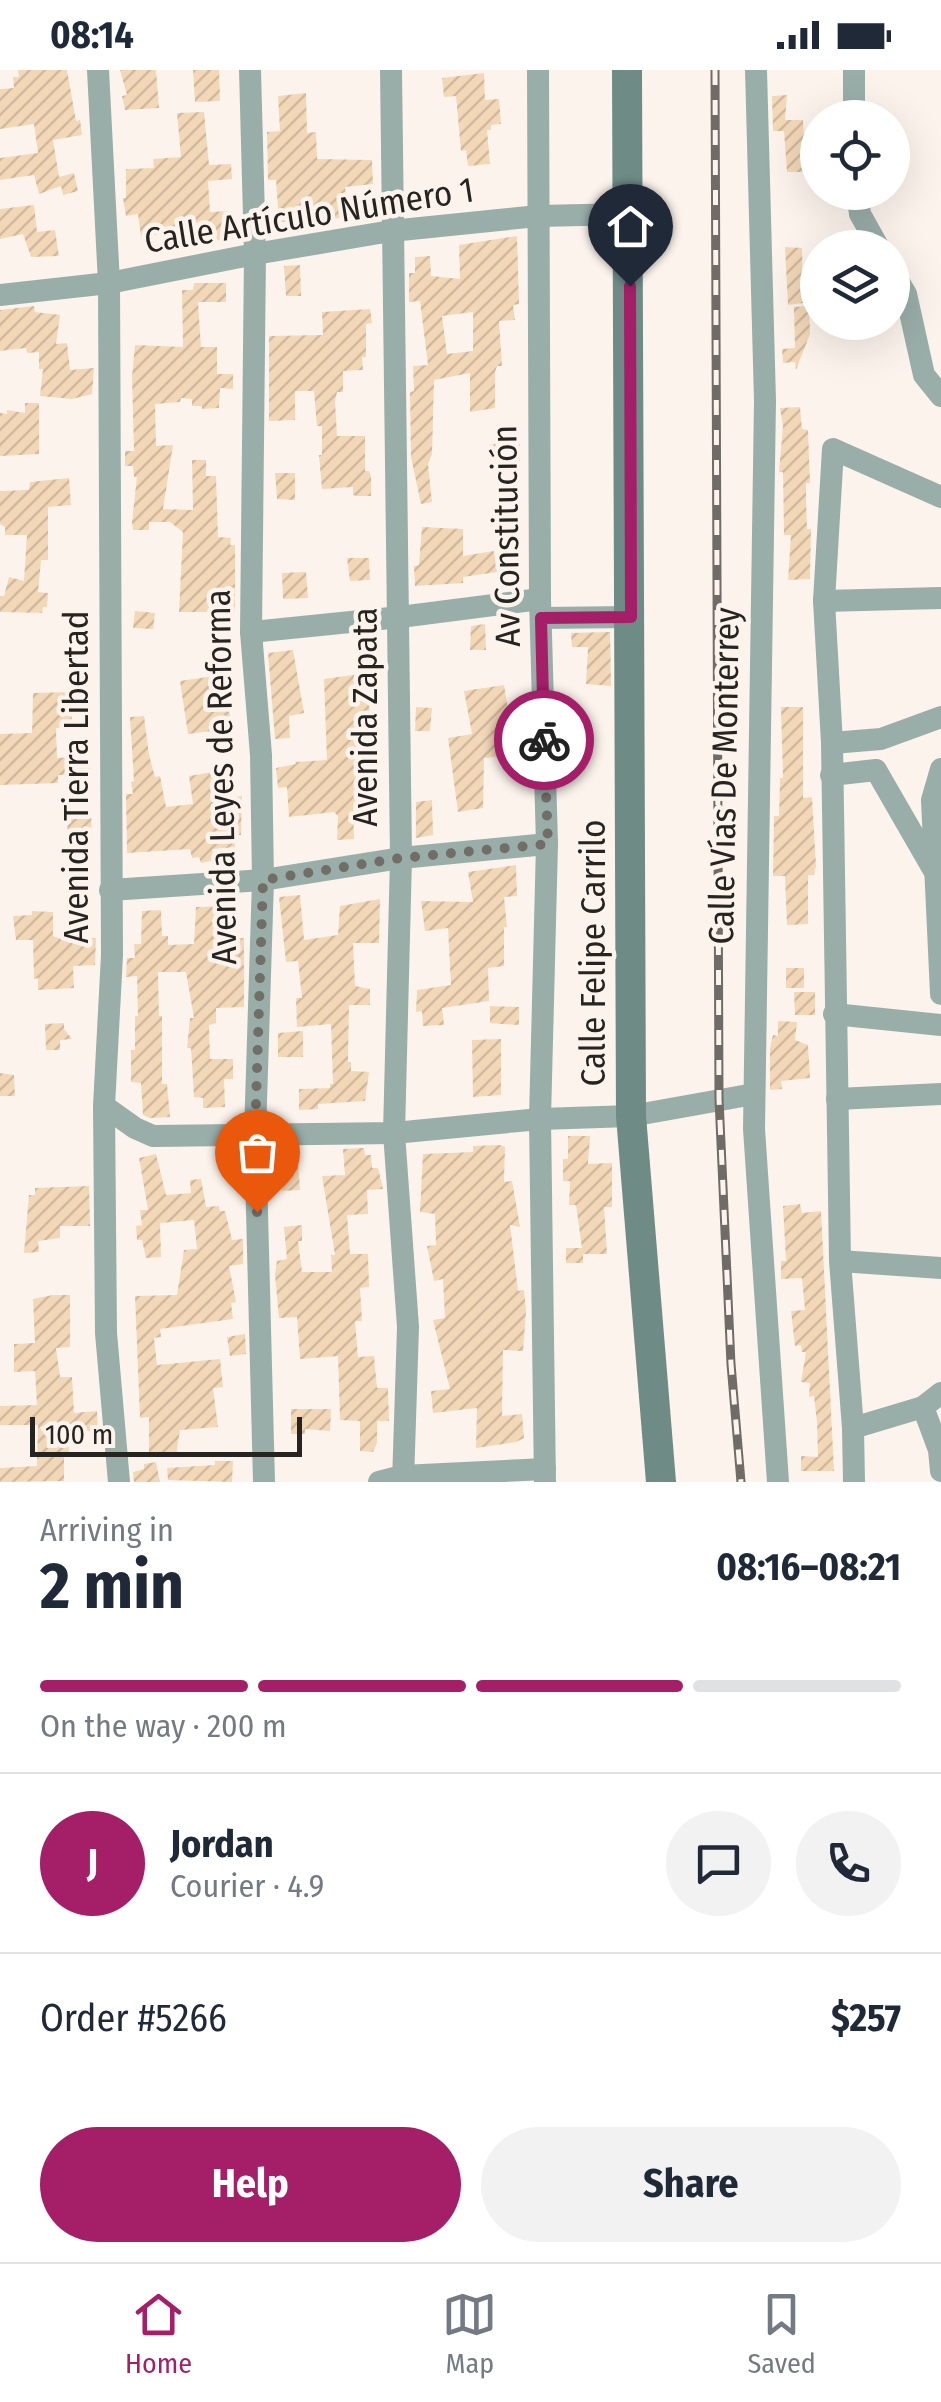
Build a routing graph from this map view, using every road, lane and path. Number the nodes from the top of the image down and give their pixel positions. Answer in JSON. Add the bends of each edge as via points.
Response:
{"nodes":[{"id":1,"x":98,"y":70,"type":"edge"},
{"id":2,"x":250,"y":70,"type":"edge"},
{"id":3,"x":391,"y":70,"type":"edge"},
{"id":4,"x":538,"y":70,"type":"edge"},
{"id":5,"x":628,"y":70,"type":"edge"},
{"id":6,"x":756,"y":70,"type":"edge"},
{"id":7,"x":854,"y":70,"type":"edge"},
{"id":8,"x":854,"y":100,"type":"edge"},
{"id":9,"x":630,"y":214,"type":"junction"},
{"id":10,"x":538,"y":216,"type":"junction"},
{"id":11,"x":392,"y":231,"type":"junction"},
{"id":12,"x":254,"y":254,"type":"junction"},
{"id":13,"x":109,"y":284,"type":"junction"},
{"id":14,"x":0,"y":295,"type":"edge"},
{"id":15,"x":910,"y":309,"type":"edge"},
{"id":16,"x":941,"y":396,"type":"edge"},
{"id":17,"x":941,"y":496,"type":"edge"},
{"id":18,"x":941,"y":598,"type":"edge"},
{"id":19,"x":824,"y":601,"type":"junction"},
{"id":20,"x":540,"y":608,"type":"junction"},
{"id":21,"x":631,"y":617,"type":"junction"},
{"id":22,"x":400,"y":618,"type":"junction"},
{"id":23,"x":251,"y":632,"type":"junction"},
{"id":24,"x":941,"y":717,"type":"edge"},
{"id":25,"x":881,"y":739,"type":"junction"},
{"id":26,"x":832,"y":743,"type":"junction"},
{"id":27,"x":941,"y":769,"type":"edge"},
{"id":28,"x":876,"y":770,"type":"junction"},
{"id":29,"x":832,"y":775,"type":"junction"},
{"id":30,"x":548,"y":844,"type":"junction"},
{"id":31,"x":401,"y":858,"type":"junction"},
{"id":32,"x":938,"y":876,"type":"edge"},
{"id":33,"x":263,"y":880,"type":"junction"},
{"id":34,"x":110,"y":890,"type":"junction"},
{"id":35,"x":941,"y":994,"type":"edge"},
{"id":36,"x":834,"y":1014,"type":"junction"},
{"id":37,"x":941,"y":1025,"type":"edge"},
{"id":38,"x":754,"y":1094,"type":"junction"},
{"id":39,"x":941,"y":1094,"type":"edge"},
{"id":40,"x":837,"y":1100,"type":"junction"},
{"id":41,"x":104,"y":1106,"type":"junction"},
{"id":42,"x":631,"y":1116,"type":"junction"},
{"id":43,"x":540,"y":1119,"type":"junction"},
{"id":44,"x":394,"y":1133,"type":"junction"},
{"id":45,"x":255,"y":1134,"type":"junction"},
{"id":46,"x":840,"y":1261,"type":"junction"},
{"id":47,"x":941,"y":1268,"type":"edge"},
{"id":48,"x":932,"y":1400,"type":"edge"},
{"id":49,"x":853,"y":1428,"type":"junction"},
{"id":50,"x":941,"y":1472,"type":"edge"},
{"id":51,"x":545,"y":1476,"type":"edge"},
{"id":52,"x":402,"y":1479,"type":"edge"},
{"id":53,"x":119,"y":1482,"type":"edge"},
{"id":54,"x":264,"y":1482,"type":"edge"},
{"id":55,"x":379,"y":1482,"type":"edge"},
{"id":56,"x":661,"y":1482,"type":"edge"},
{"id":57,"x":778,"y":1482,"type":"edge"},
{"id":58,"x":854,"y":1482,"type":"edge"},
{"id":59,"x":938,"y":1482,"type":"edge"}],
"edges":[{"from":1,"to":13,"type":"street","name":"Avenida Tierra Libertad"},
{"from":2,"to":12,"type":"street","name":"Avenida Leyes de Reforma"},
{"from":3,"to":11,"type":"street","name":"Avenida Zapata"},
{"from":4,"to":10,"type":"street","name":"Av Constitución"},
{"from":5,"to":9,"type":"street","name":"Calle Felipe Carrilo"},
{"from":6,"to":38,"type":"street","name":"Calle Vías De Monterrey","via":[[766,401]]},
{"from":7,"to":8,"type":"street"},
{"from":9,"to":10,"type":"street","name":"Calle Artículo Número 1"},
{"from":9,"to":21,"type":"street","name":"Calle Felipe Carrilo"},
{"from":10,"to":11,"type":"street","name":"Calle Artículo Número 1"},
{"from":10,"to":20,"type":"street","name":"Av Constitución"},
{"from":11,"to":12,"type":"street","name":"Calle Artículo Número 1"},
{"from":11,"to":22,"type":"street","name":"Avenida Zapata"},
{"from":12,"to":13,"type":"street","name":"Calle Artículo Número 1"},
{"from":12,"to":23,"type":"street","name":"Avenida Leyes de Reforma"},
{"from":13,"to":14,"type":"street","name":"Calle Artículo Número 1"},
{"from":13,"to":34,"type":"street","name":"Avenida Tierra Libertad"},
{"from":15,"to":16,"type":"street","via":[[924,375]]},
{"from":17,"to":19,"type":"street","via":[[834,449]]},
{"from":18,"to":19,"type":"street"},
{"from":19,"to":26,"type":"street"},
{"from":20,"to":21,"type":"street"},
{"from":20,"to":22,"type":"street"},
{"from":20,"to":30,"type":"street","name":"Av Constitución"},
{"from":21,"to":42,"type":"street","name":"Calle Felipe Carrilo"},
{"from":22,"to":23,"type":"street"},
{"from":22,"to":31,"type":"street","name":"Avenida Zapata"},
{"from":23,"to":33,"type":"street","name":"Avenida Leyes de Reforma"},
{"from":24,"to":25,"type":"street"},
{"from":25,"to":26,"type":"street"},
{"from":25,"to":28,"type":"street"},
{"from":26,"to":29,"type":"street"},
{"from":27,"to":32,"type":"street","via":[[932,800]]},
{"from":28,"to":29,"type":"street"},
{"from":28,"to":32,"type":"street"},
{"from":29,"to":36,"type":"street"},
{"from":30,"to":31,"type":"street"},
{"from":30,"to":43,"type":"street","name":"Av Constitución"},
{"from":31,"to":33,"type":"street"},
{"from":31,"to":44,"type":"street","name":"Avenida Zapata"},
{"from":32,"to":35,"type":"street"},
{"from":33,"to":34,"type":"street"},
{"from":33,"to":45,"type":"street","name":"Avenida Leyes de Reforma"},
{"from":34,"to":41,"type":"street","name":"Avenida Tierra Libertad"},
{"from":36,"to":37,"type":"street"},
{"from":36,"to":40,"type":"street"},
{"from":38,"to":42,"type":"street"},
{"from":38,"to":57,"type":"street","name":"Calle Vías De Monterrey"},
{"from":39,"to":40,"type":"street"},
{"from":40,"to":46,"type":"street"},
{"from":41,"to":45,"type":"street","via":[[153,1136]]},
{"from":41,"to":53,"type":"street","name":"Avenida Tierra Libertad","via":[[106,1333]]},
{"from":42,"to":43,"type":"street"},
{"from":42,"to":56,"type":"street","name":"Calle Felipe Carrilo"},
{"from":43,"to":44,"type":"street"},
{"from":43,"to":51,"type":"street","name":"Av Constitución"},
{"from":44,"to":45,"type":"street"},
{"from":44,"to":52,"type":"street","name":"Avenida Zapata","via":[[408,1327]]},
{"from":45,"to":54,"type":"street","name":"Avenida Leyes de Reforma"},
{"from":46,"to":47,"type":"street"},
{"from":46,"to":49,"type":"street"},
{"from":48,"to":49,"type":"street"},
{"from":48,"to":50,"type":"street"},
{"from":49,"to":58,"type":"street"},
{"from":50,"to":59,"type":"street"},
{"from":51,"to":52,"type":"street"},
{"from":52,"to":55,"type":"street"}]}
